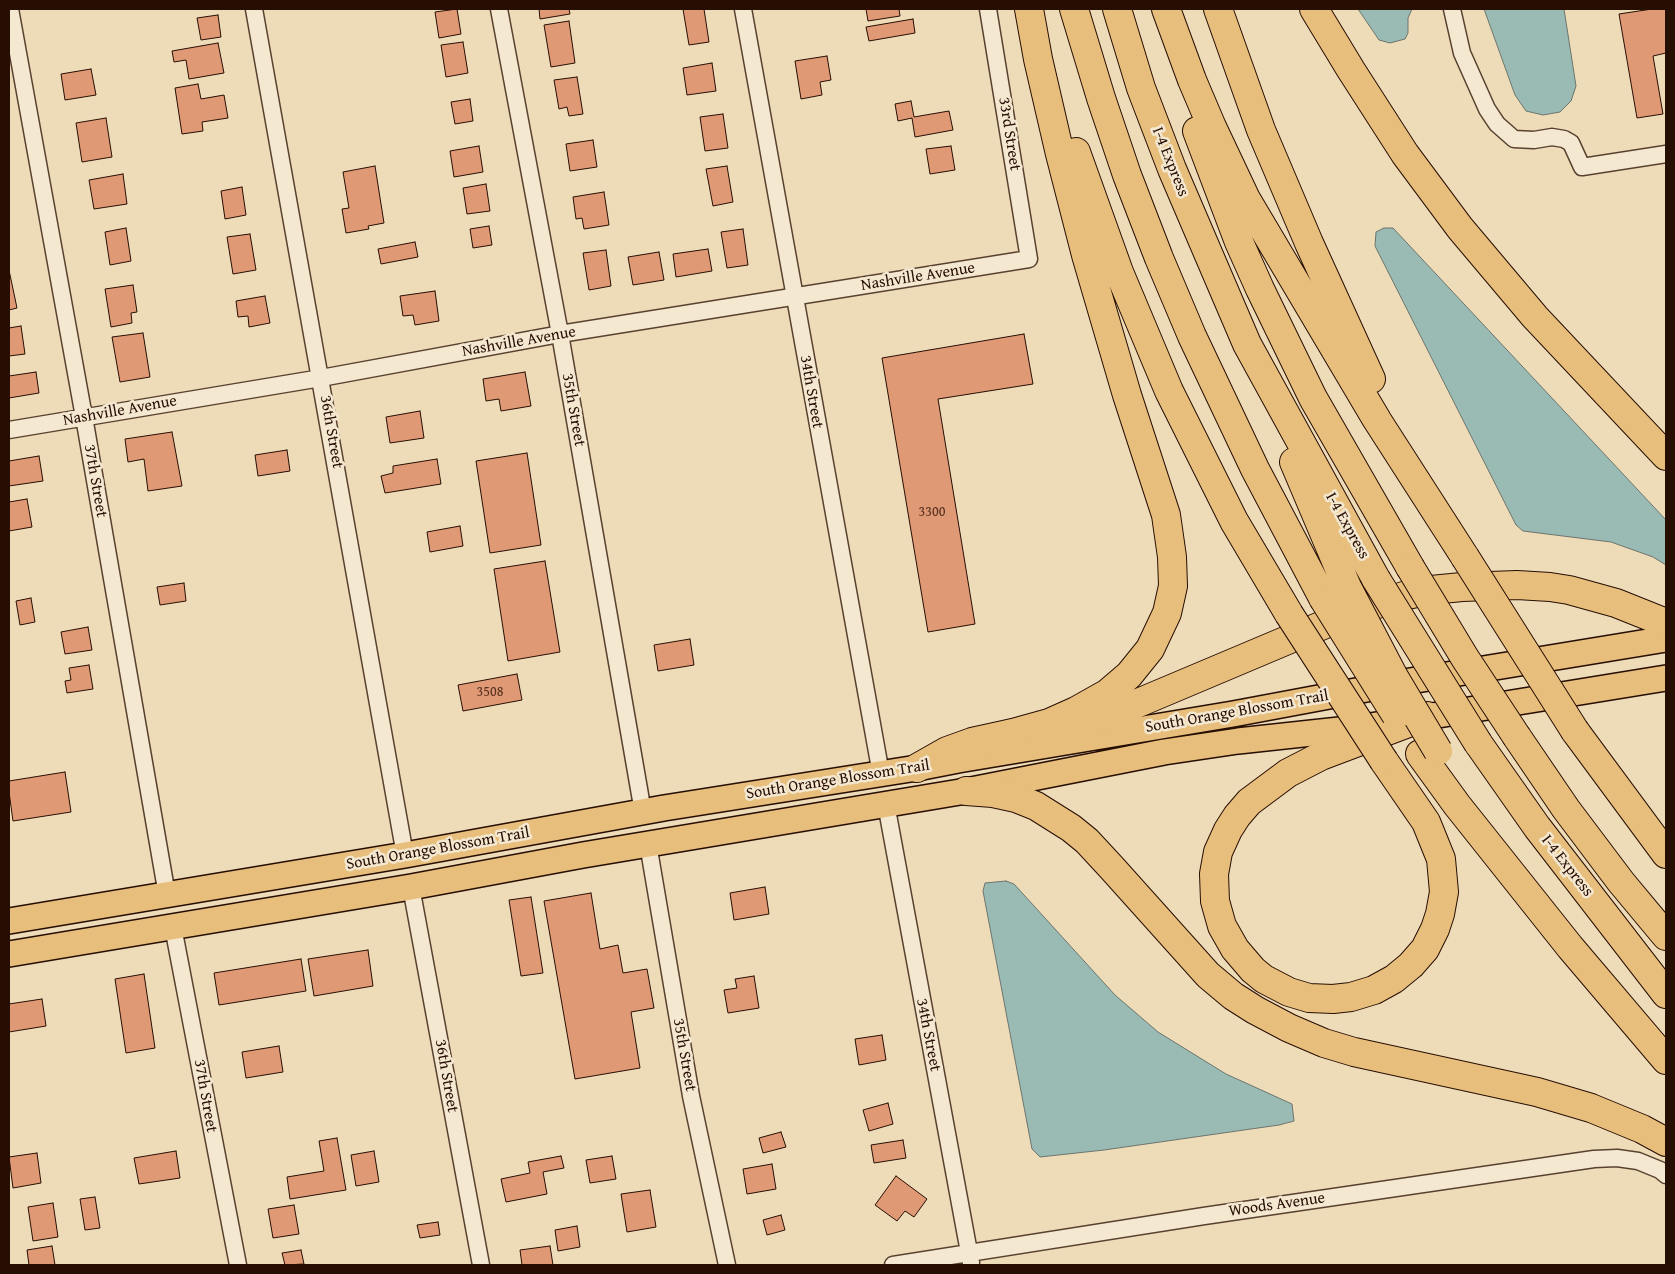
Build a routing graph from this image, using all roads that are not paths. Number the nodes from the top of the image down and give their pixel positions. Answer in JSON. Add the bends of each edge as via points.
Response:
{"nodes":[{"id":1,"x":10,"y":9,"type":"edge"},
{"id":2,"x":254,"y":9,"type":"edge"},
{"id":3,"x":499,"y":9,"type":"edge"},
{"id":4,"x":743,"y":9,"type":"edge"},
{"id":5,"x":988,"y":9,"type":"edge"},
{"id":6,"x":1029,"y":9,"type":"edge"},
{"id":7,"x":1034,"y":9,"type":"edge"},
{"id":8,"x":1074,"y":9,"type":"edge"},
{"id":9,"x":1117,"y":9,"type":"edge"},
{"id":10,"x":1157,"y":9,"type":"edge"},
{"id":11,"x":1166,"y":9,"type":"edge"},
{"id":12,"x":1218,"y":9,"type":"edge"},
{"id":13,"x":1314,"y":9,"type":"edge"},
{"id":14,"x":1452,"y":9,"type":"edge"},
{"id":15,"x":1666,"y":154,"type":"edge"},
{"id":16,"x":1029,"y":259,"type":"joint"},
{"id":17,"x":794,"y":297,"type":"junction"},
{"id":18,"x":560,"y":334,"type":"junction"},
{"id":19,"x":1247,"y":344,"type":"junction"},
{"id":20,"x":321,"y":378,"type":"junction"},
{"id":21,"x":84,"y":417,"type":"junction"},
{"id":22,"x":9,"y":430,"type":"edge"},
{"id":23,"x":1666,"y":456,"type":"edge"},
{"id":24,"x":1465,"y":557,"type":"junction"},
{"id":25,"x":1666,"y":623,"type":"edge"},
{"id":26,"x":1666,"y":639,"type":"edge"},
{"id":27,"x":1666,"y":678,"type":"edge"},
{"id":28,"x":1427,"y":716,"type":"junction"},
{"id":29,"x":1429,"y":753,"type":"junction"},
{"id":30,"x":958,"y":760,"type":"junction"},
{"id":31,"x":917,"y":768,"type":"junction"},
{"id":32,"x":881,"y":774,"type":"junction"},
{"id":33,"x":966,"y":791,"type":"junction"},
{"id":34,"x":886,"y":804,"type":"junction"},
{"id":35,"x":643,"y":812,"type":"junction"},
{"id":36,"x":648,"y":844,"type":"junction"},
{"id":37,"x":1666,"y":854,"type":"edge"},
{"id":38,"x":405,"y":855,"type":"junction"},
{"id":39,"x":454,"y":879,"type":"junction"},
{"id":40,"x":411,"y":887,"type":"junction"},
{"id":41,"x":168,"y":895,"type":"junction"},
{"id":42,"x":9,"y":921,"type":"edge"},
{"id":43,"x":173,"y":927,"type":"junction"},
{"id":44,"x":1666,"y":936,"type":"edge"},
{"id":45,"x":9,"y":954,"type":"edge"},
{"id":46,"x":1666,"y":994,"type":"edge"},
{"id":47,"x":1666,"y":1060,"type":"edge"},
{"id":48,"x":1666,"y":1142,"type":"edge"},
{"id":49,"x":1663,"y":1172,"type":"edge"},
{"id":50,"x":970,"y":1260,"type":"edge"},
{"id":51,"x":238,"y":1265,"type":"edge"},
{"id":52,"x":481,"y":1265,"type":"edge"},
{"id":53,"x":727,"y":1265,"type":"edge"},
{"id":54,"x":893,"y":1265,"type":"edge"}],
"edges":[{"from":1,"to":21,"type":"street","name":"37th Street"},
{"from":2,"to":20,"type":"street","name":"36th Street"},
{"from":3,"to":18,"type":"street","name":"35th Street"},
{"from":4,"to":17,"type":"street","name":"34th Street"},
{"from":5,"to":16,"type":"street","name":"33rd Street"},
{"from":6,"to":31,"type":"highway","via":[[1060,154],[1086,255],[1168,525],[1173,586],[1165,618],[1150,649],[1129,675],[1108,692],[1049,723],[972,742],[947,751]]},
{"from":7,"to":28,"type":"highway","bridge":true,"via":[[1094,204],[1147,342],[1173,399],[1249,549],[1288,614],[1384,761],[1426,822],[1441,859],[1444,892],[1435,929],[1425,949],[1394,979],[1374,990],[1333,999],[1309,998],[1264,979],[1235,949],[1222,926],[1215,901],[1214,874],[1218,852],[1236,816],[1249,802],[1288,773],[1330,753]]},
{"from":8,"to":29,"type":"highway","bridge":true,"via":[[1101,98],[1159,258],[1255,469],[1323,598]]},
{"from":9,"to":19,"type":"highway","name":"I-4 Express","via":[[1141,88],[1172,169]]},
{"from":10,"to":44,"type":"highway","name":"I-4 Express","bridge":true,"via":[[1208,164],[1260,289],[1313,398],[1465,658],[1566,809]]},
{"from":11,"to":24,"type":"highway","via":[[1209,120],[1246,199],[1377,420]]},
{"from":12,"to":24,"type":"highway","via":[[1261,130],[1309,243],[1372,381]]},
{"from":13,"to":23,"type":"highway","via":[[1396,139],[1460,228],[1535,317]]},
{"from":14,"to":15,"type":"street","via":[[1462,54],[1487,109],[1497,124],[1514,139],[1564,139],[1571,143],[1582,167]]},
{"from":16,"to":17,"type":"street","name":"Nashville Avenue"},
{"from":17,"to":18,"type":"street","name":"Nashville Avenue"},
{"from":17,"to":32,"type":"street","name":"34th Street"},
{"from":18,"to":20,"type":"street","name":"Nashville Avenue"},
{"from":18,"to":35,"type":"street","name":"35th Street"},
{"from":19,"to":29,"type":"highway","bridge":true,"via":[[1348,587]]},
{"from":19,"to":46,"type":"highway","name":"I-4 Express","bridge":true,"via":[[1376,578],[1478,743],[1536,827]]},
{"from":20,"to":21,"type":"street","name":"Nashville Avenue"},
{"from":20,"to":38,"type":"street","name":"36th Street"},
{"from":21,"to":22,"type":"street","name":"Nashville Avenue"},
{"from":21,"to":41,"type":"street","name":"37th Street"},
{"from":24,"to":37,"type":"highway","bridge":true,"via":[[1575,730]]},
{"from":25,"to":30,"type":"highway","via":[[1601,598],[1532,585],[1462,587],[1407,595],[1361,609],[1106,717]]},
{"from":26,"to":30,"type":"main road","name":"South Orange Blossom Trail"},
{"from":27,"to":28,"type":"main road","name":"South Orange Blossom Trail"},
{"from":28,"to":33,"type":"main road","name":"South Orange Blossom Trail","via":[[1358,728],[1164,752]]},
{"from":29,"to":47,"type":"highway","via":[[1457,805]]},
{"from":30,"to":31,"type":"main road","name":"South Orange Blossom Trail"},
{"from":31,"to":32,"type":"main road","name":"South Orange Blossom Trail"},
{"from":32,"to":35,"type":"main road","name":"South Orange Blossom Trail"},
{"from":32,"to":36,"type":"main road","via":[[830,793],[685,819]]},
{"from":33,"to":34,"type":"main road","name":"South Orange Blossom Trail"},
{"from":33,"to":48,"type":"highway","via":[[1016,798],[1072,828],[1106,861],[1208,975],[1241,1001],[1289,1028],[1354,1052],[1537,1092],[1590,1108]]},
{"from":34,"to":36,"type":"main road","name":"South Orange Blossom Trail"},
{"from":34,"to":50,"type":"street","name":"34th Street"},
{"from":35,"to":38,"type":"main road","name":"South Orange Blossom Trail"},
{"from":35,"to":39,"type":"main road","via":[[622,826],[597,836],[492,858]]},
{"from":36,"to":39,"type":"main road","name":"South Orange Blossom Trail"},
{"from":36,"to":53,"type":"street","name":"35th Street","via":[[691,1096]]},
{"from":38,"to":41,"type":"main road","name":"South Orange Blossom Trail"},
{"from":39,"to":40,"type":"main road","name":"South Orange Blossom Trail"},
{"from":40,"to":43,"type":"main road","name":"South Orange Blossom Trail"},
{"from":40,"to":52,"type":"street","name":"36th Street"},
{"from":41,"to":42,"type":"main road","name":"South Orange Blossom Trail"},
{"from":43,"to":45,"type":"main road","name":"South Orange Blossom Trail"},
{"from":43,"to":51,"type":"street","name":"37th Street"},
{"from":49,"to":50,"type":"street","name":"Woods Avenue","via":[[1638,1161],[1594,1159],[1213,1215]]},
{"from":50,"to":54,"type":"street","name":"Woods Avenue"}]}
